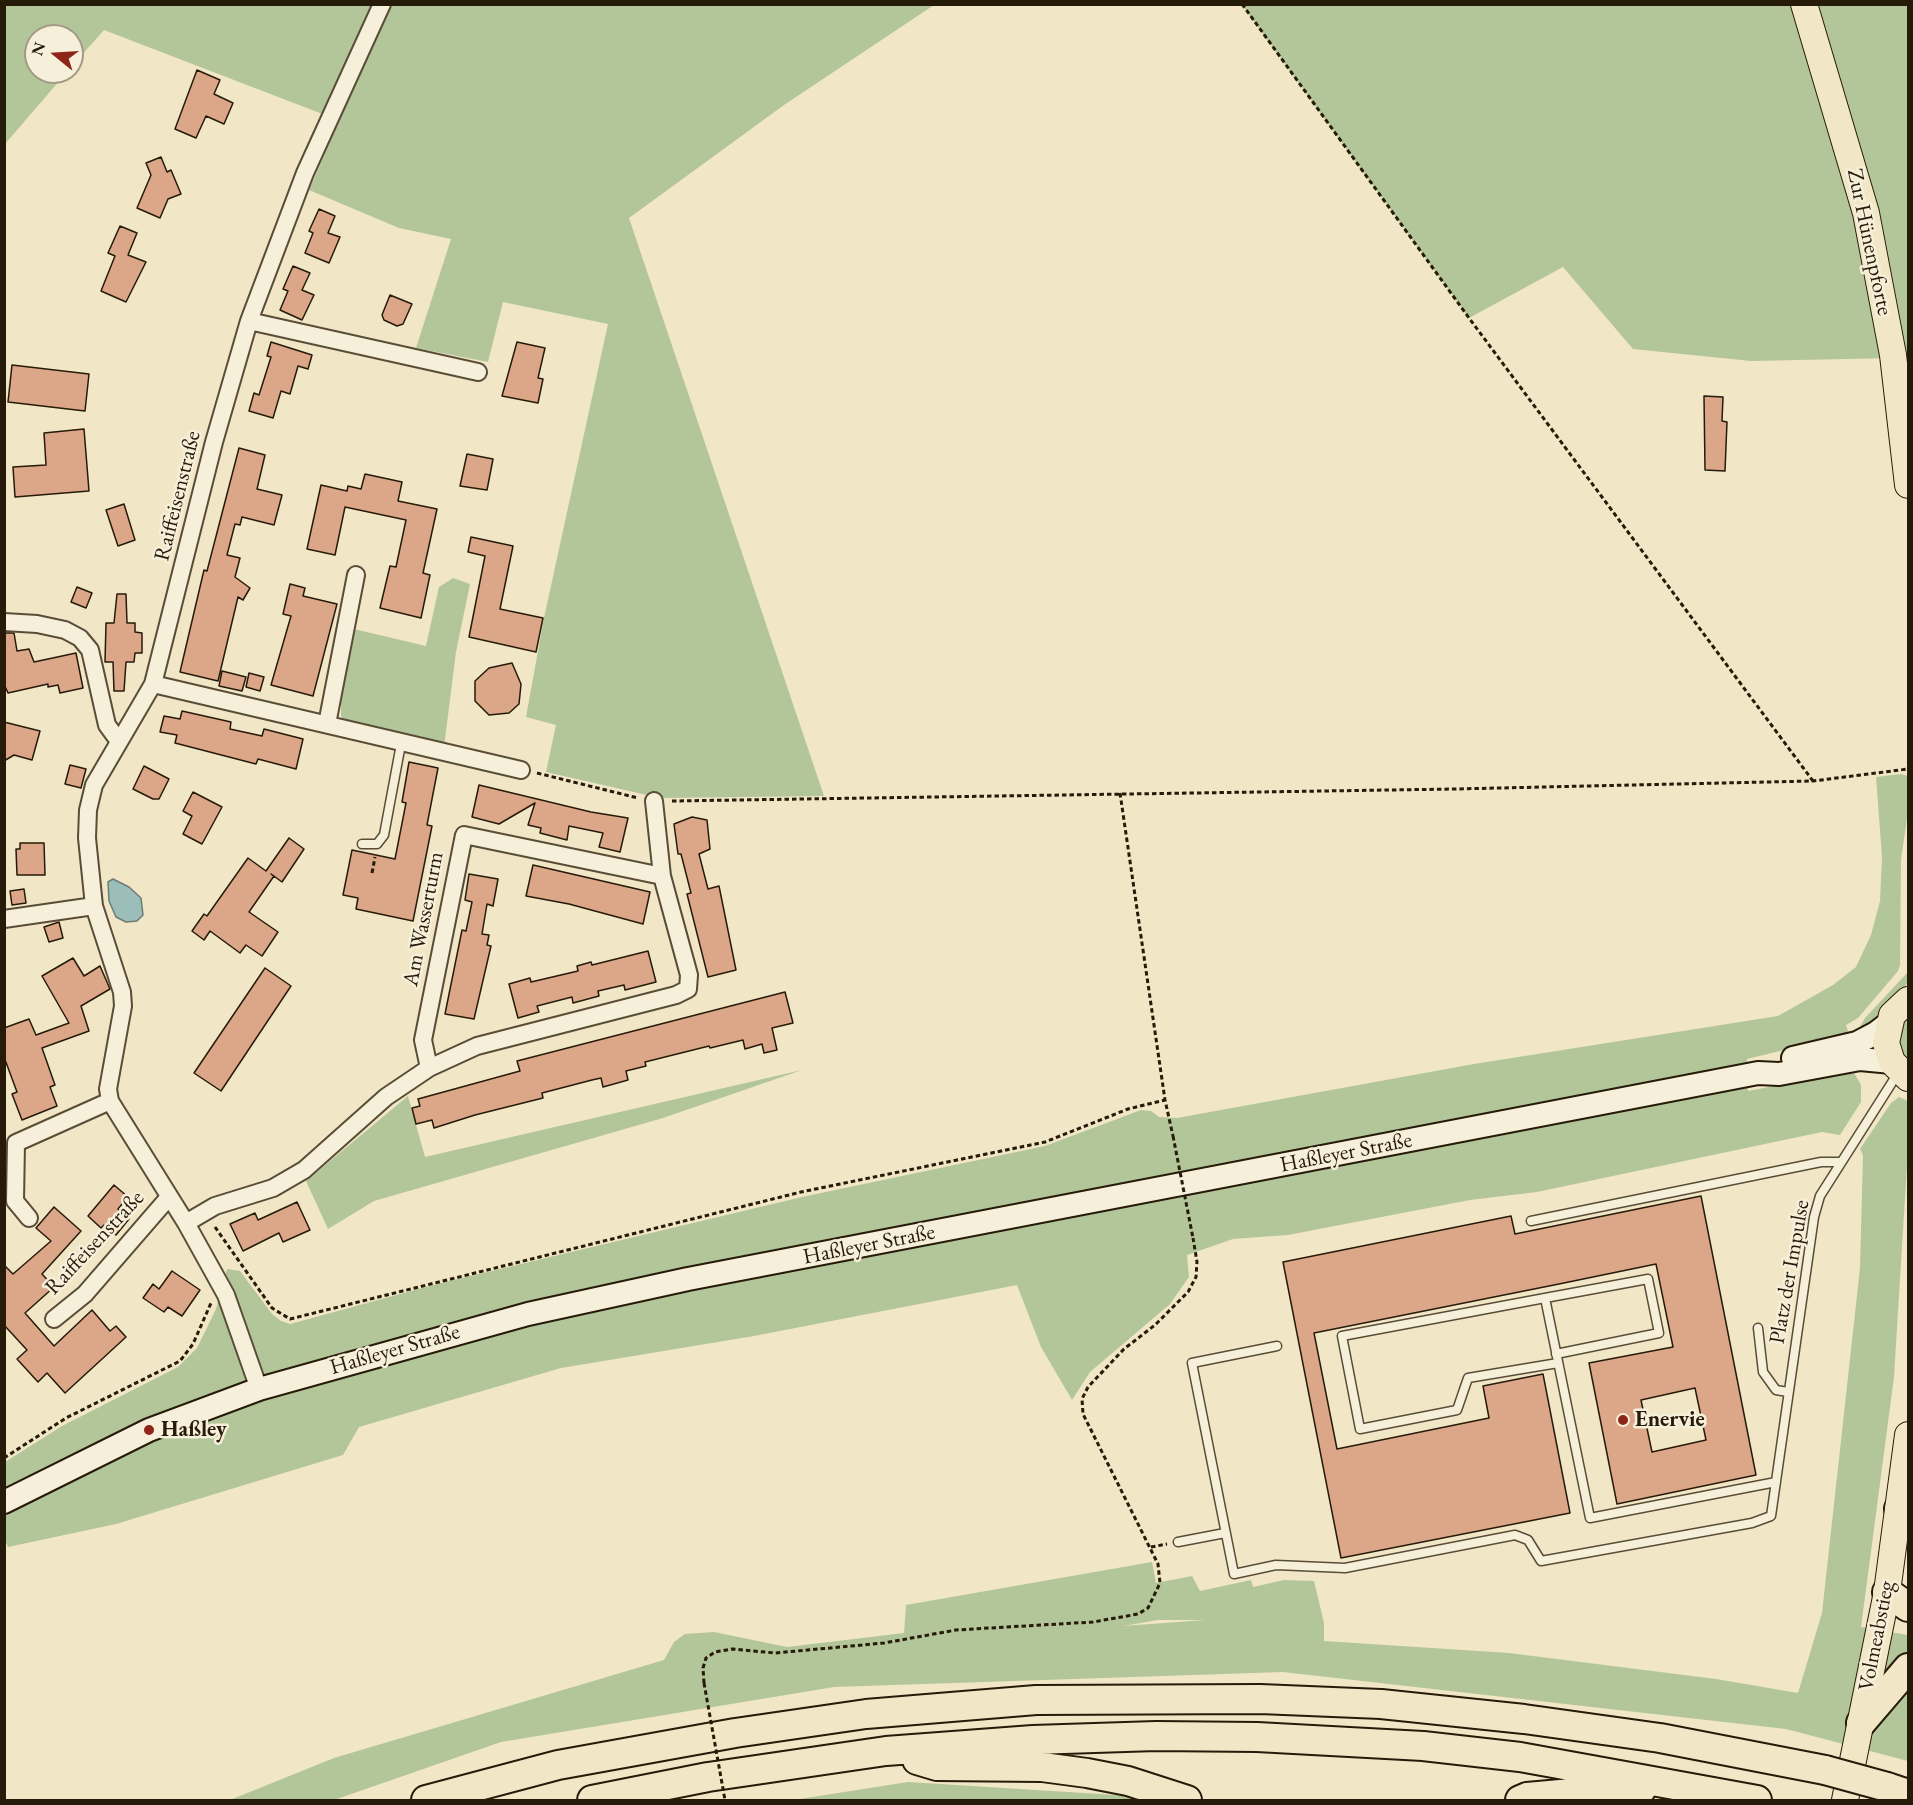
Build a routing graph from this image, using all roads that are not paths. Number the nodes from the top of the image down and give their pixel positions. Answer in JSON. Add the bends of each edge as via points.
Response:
{"nodes":[{"id":1,"x":382,"y":4,"type":"edge"},
{"id":2,"x":1804,"y":4,"type":"edge"},
{"id":3,"x":249,"y":321,"type":"junction"},
{"id":4,"x":478,"y":372,"type":"dead end"},
{"id":5,"x":1908,"y":485,"type":"edge"},
{"id":6,"x":356,"y":575,"type":"dead end"},
{"id":7,"x":4,"y":622,"type":"edge"},
{"id":8,"x":153,"y":684,"type":"junction"},
{"id":9,"x":327,"y":724,"type":"junction"},
{"id":10,"x":118,"y":740,"type":"junction"},
{"id":11,"x":401,"y":744,"type":"junction"},
{"id":12,"x":520,"y":770,"type":"road end"},
{"id":13,"x":654,"y":801,"type":"road end"},
{"id":14,"x":362,"y":844,"type":"dead end"},
{"id":15,"x":662,"y":876,"type":"junction"},
{"id":16,"x":94,"y":906,"type":"junction"},
{"id":17,"x":4,"y":919,"type":"edge"},
{"id":18,"x":1908,"y":1000,"type":"edge"},
{"id":19,"x":1889,"y":1023,"type":"junction"},
{"id":20,"x":429,"y":1068,"type":"junction"},
{"id":21,"x":1900,"y":1070,"type":"edge"},
{"id":22,"x":1758,"y":1073,"type":"junction"},
{"id":23,"x":110,"y":1101,"type":"junction"},
{"id":24,"x":1840,"y":1162,"type":"junction"},
{"id":25,"x":169,"y":1197,"type":"junction"},
{"id":26,"x":29,"y":1218,"type":"dead end"},
{"id":27,"x":1531,"y":1221,"type":"dead end"},
{"id":28,"x":186,"y":1223,"type":"junction"},
{"id":29,"x":1545,"y":1298,"type":"junction"},
{"id":30,"x":54,"y":1319,"type":"dead end"},
{"id":31,"x":1758,"y":1328,"type":"dead end"},
{"id":32,"x":1277,"y":1346,"type":"dead end"},
{"id":33,"x":1557,"y":1359,"type":"junction"},
{"id":34,"x":258,"y":1389,"type":"junction"},
{"id":35,"x":1788,"y":1392,"type":"junction"},
{"id":36,"x":1908,"y":1435,"type":"edge"},
{"id":37,"x":1776,"y":1482,"type":"junction"},
{"id":38,"x":4,"y":1502,"type":"edge"},
{"id":39,"x":1904,"y":1516,"type":"edge"},
{"id":40,"x":1225,"y":1533,"type":"junction"},
{"id":41,"x":1178,"y":1542,"type":"dead end"},
{"id":42,"x":1901,"y":1595,"type":"edge"},
{"id":43,"x":1908,"y":1668,"type":"edge"},
{"id":44,"x":1861,"y":1723,"type":"junction"},
{"id":45,"x":886,"y":1751,"type":"junction"},
{"id":46,"x":1697,"y":1788,"type":"junction"},
{"id":47,"x":1898,"y":1791,"type":"edge"},
{"id":48,"x":426,"y":1800,"type":"edge"},
{"id":49,"x":592,"y":1800,"type":"edge"},
{"id":50,"x":1187,"y":1800,"type":"edge"},
{"id":51,"x":1520,"y":1800,"type":"edge"},
{"id":52,"x":1757,"y":1800,"type":"edge"},
{"id":53,"x":1845,"y":1800,"type":"edge"}],
"edges":[{"from":1,"to":3,"type":"street","name":"Raiffeisenstraße","via":[[305,173]]},
{"from":2,"to":5,"type":"main road","name":"Zur Hünenpforte","via":[[1866,213],[1893,355]]},
{"from":3,"to":4,"type":"street"},
{"from":3,"to":8,"type":"street","name":"Raiffeisenstraße"},
{"from":6,"to":9,"type":"street"},
{"from":7,"to":10,"type":"street","via":[[37,624],[80,638],[90,650],[107,725]]},
{"from":8,"to":9,"type":"street"},
{"from":8,"to":10,"type":"street","name":"Raiffeisenstraße"},
{"from":9,"to":11,"type":"street"},
{"from":10,"to":16,"type":"street","name":"Raiffeisenstraße","via":[[94,785],[88,810]]},
{"from":11,"to":12,"type":"street"},
{"from":11,"to":14,"type":"lane","via":[[384,835],[377,844]]},
{"from":13,"to":15,"type":"street"},
{"from":15,"to":20,"type":"street","via":[[689,975],[687,989],[477,1046]]},
{"from":15,"to":20,"type":"street","name":"Am Wasserturm","via":[[464,835],[423,1040]]},
{"from":16,"to":17,"type":"street"},
{"from":16,"to":23,"type":"street","name":"Raiffeisenstraße","via":[[122,992],[108,1089]]},
{"from":18,"to":19,"type":"main road"},
{"from":19,"to":21,"type":"main road","via":[[1886,1043]]},
{"from":19,"to":22,"type":"main road","name":"Haßleyer Straße","via":[[1857,1042],[1779,1062]]},
{"from":20,"to":28,"type":"street","via":[[386,1097],[304,1170],[273,1188],[203,1212]]},
{"from":21,"to":22,"type":"main road","name":"Haßleyer Straße","via":[[1860,1059],[1779,1074]]},
{"from":21,"to":24,"type":"lane","name":"Platz der Impulse"},
{"from":22,"to":34,"type":"main road","name":"Haßleyer Straße","via":[[676,1282],[498,1322]]},
{"from":23,"to":25,"type":"street","name":"Raiffeisenstraße"},
{"from":23,"to":26,"type":"street","via":[[16,1143],[15,1201]]},
{"from":24,"to":27,"type":"lane"},
{"from":24,"to":35,"type":"lane","name":"Platz der Impulse","via":[[1820,1196],[1814,1217]]},
{"from":25,"to":28,"type":"street","name":"Raiffeisenstraße"},
{"from":25,"to":30,"type":"street","name":"Raiffeisenstraße","via":[[85,1294]]},
{"from":28,"to":34,"type":"street","name":"Raiffeisenstraße","via":[[219,1282]]},
{"from":29,"to":33,"type":"lane"},
{"from":29,"to":33,"type":"lane","via":[[1648,1279],[1659,1334]]},
{"from":29,"to":33,"type":"lane","via":[[1342,1336],[1360,1429],[1457,1410],[1468,1378]]},
{"from":31,"to":35,"type":"lane","name":"Platz der Impulse","via":[[1763,1372],[1776,1390]]},
{"from":32,"to":40,"type":"lane","via":[[1192,1363]]},
{"from":33,"to":37,"type":"lane","via":[[1590,1518]]},
{"from":34,"to":38,"type":"main road","name":"Haßleyer Straße","via":[[149,1430]]},
{"from":35,"to":37,"type":"lane","name":"Platz der Impulse"},
{"from":36,"to":39,"type":"main road","name":"Volmeabstieg"},
{"from":37,"to":40,"type":"lane","name":"Platz der Impulse","via":[[1772,1516],[1752,1523],[1541,1561],[1528,1540],[1515,1535],[1345,1568],[1276,1565],[1233,1574]]},
{"from":39,"to":42,"type":"main road","name":"Volmeabstieg"},
{"from":40,"to":41,"type":"lane"},
{"from":42,"to":44,"type":"main road","name":"Volmeabstieg"},
{"from":43,"to":44,"type":"highway"},
{"from":44,"to":53,"type":"main road","name":"Volmeabstieg"},
{"from":45,"to":46,"type":"highway","via":[[1033,1740],[1257,1737],[1423,1746],[1520,1757]]},
{"from":45,"to":49,"type":"highway"},
{"from":45,"to":50,"type":"highway","via":[[937,1766],[1042,1767],[1087,1773]]},
{"from":46,"to":51,"type":"highway","via":[[1572,1793]]},
{"from":46,"to":52,"type":"highway"},
{"from":47,"to":48,"type":"highway","bridge":true,"via":[[1825,1770],[1660,1738],[1524,1719],[1393,1706],[1260,1699],[1036,1700],[866,1714],[735,1733],[558,1765]]}]}
